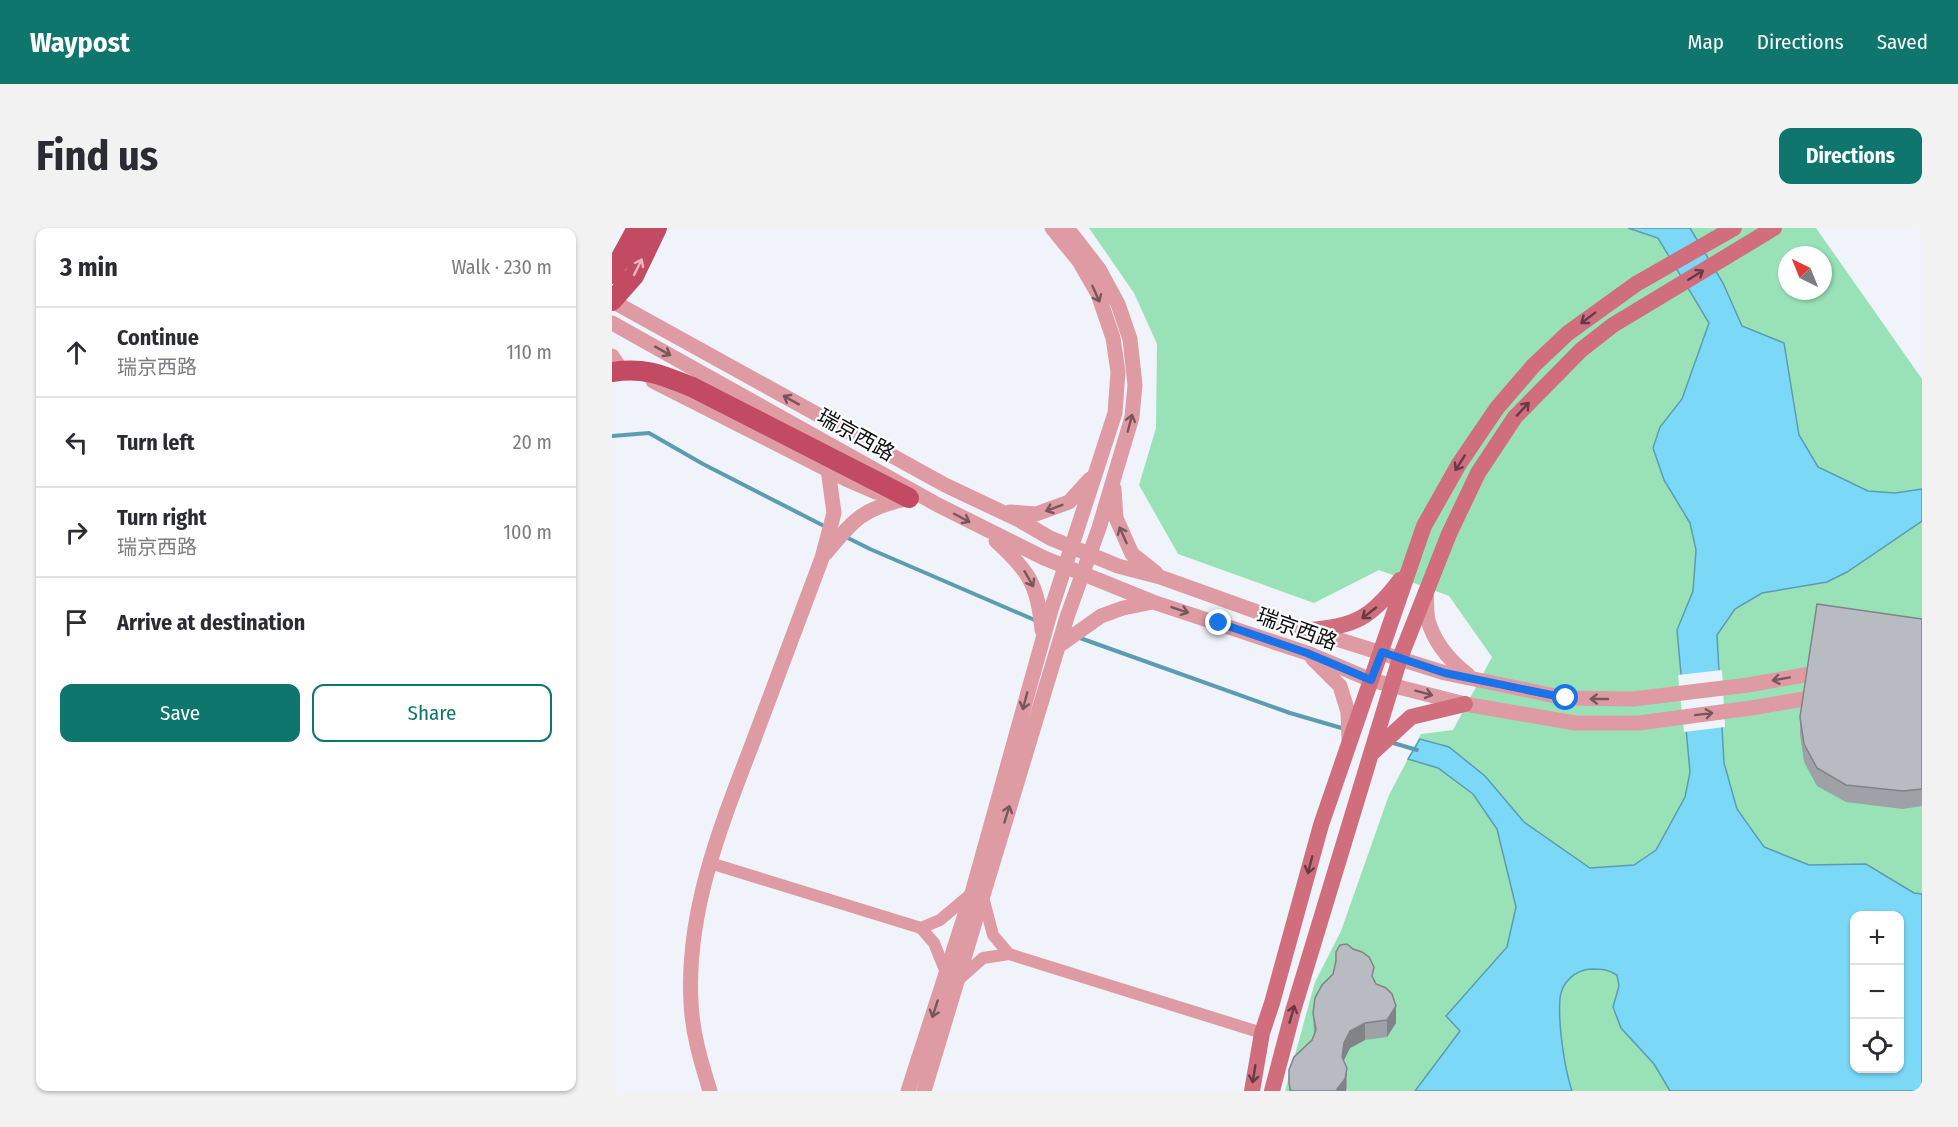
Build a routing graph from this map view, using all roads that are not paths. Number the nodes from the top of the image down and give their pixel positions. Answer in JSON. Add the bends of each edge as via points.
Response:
{"nodes":[{"id":1,"x":637,"y":228,"type":"edge"},
{"id":2,"x":657,"y":228,"type":"edge"},
{"id":3,"x":1052,"y":228,"type":"edge"},
{"id":4,"x":1067,"y":228,"type":"edge"},
{"id":5,"x":1734,"y":228,"type":"edge"},
{"id":6,"x":1774,"y":228,"type":"edge"},
{"id":7,"x":612,"y":274,"type":"edge"},
{"id":8,"x":612,"y":301,"type":"edge"},
{"id":9,"x":612,"y":323,"type":"edge"},
{"id":10,"x":614,"y":364,"type":"edge"},
{"id":11,"x":828,"y":469,"type":"junction"},
{"id":12,"x":1094,"y":474,"type":"junction"},
{"id":13,"x":1113,"y":479,"type":"junction"},
{"id":14,"x":909,"y":498,"type":"junction"},
{"id":15,"x":938,"y":505,"type":"junction"},
{"id":16,"x":1001,"y":511,"type":"junction"},
{"id":17,"x":1424,"y":526,"type":"junction"},
{"id":18,"x":982,"y":529,"type":"junction"},
{"id":19,"x":1449,"y":534,"type":"junction"},
{"id":20,"x":1072,"y":547,"type":"junction"},
{"id":21,"x":1090,"y":554,"type":"junction"},
{"id":22,"x":822,"y":557,"type":"junction"},
{"id":23,"x":1065,"y":567,"type":"junction"},
{"id":24,"x":1408,"y":570,"type":"junction"},
{"id":25,"x":1082,"y":574,"type":"junction"},
{"id":26,"x":1160,"y":577,"type":"junction"},
{"id":27,"x":1426,"y":591,"type":"junction"},
{"id":28,"x":1153,"y":602,"type":"junction"},
{"id":29,"x":1045,"y":607,"type":"junction"},
{"id":30,"x":1308,"y":630,"type":"junction"},
{"id":31,"x":1058,"y":649,"type":"junction"},
{"id":32,"x":1382,"y":652,"type":"junction"},
{"id":33,"x":1307,"y":653,"type":"junction"},
{"id":34,"x":1400,"y":658,"type":"junction"},
{"id":35,"x":1842,"y":669,"type":"edge"},
{"id":36,"x":1473,"y":678,"type":"junction"},
{"id":37,"x":1371,"y":680,"type":"junction"},
{"id":38,"x":1392,"y":685,"type":"junction"},
{"id":39,"x":1839,"y":693,"type":"edge"},
{"id":40,"x":1465,"y":704,"type":"junction"},
{"id":41,"x":1349,"y":745,"type":"junction"},
{"id":42,"x":1372,"y":753,"type":"junction"},
{"id":43,"x":1321,"y":825,"type":"junction"},
{"id":44,"x":1347,"y":834,"type":"junction"},
{"id":45,"x":710,"y":863,"type":"junction"},
{"id":46,"x":977,"y":894,"type":"junction"},
{"id":47,"x":921,"y":928,"type":"junction"},
{"id":48,"x":1009,"y":954,"type":"junction"},
{"id":49,"x":952,"y":978,"type":"junction"},
{"id":50,"x":1262,"y":1033,"type":"junction"},
{"id":51,"x":710,"y":1091,"type":"edge"},
{"id":52,"x":908,"y":1091,"type":"edge"},
{"id":53,"x":924,"y":1091,"type":"edge"},
{"id":54,"x":1252,"y":1091,"type":"edge"},
{"id":55,"x":1272,"y":1091,"type":"edge"}],
"edges":[{"from":1,"to":7,"type":"main road"},
{"from":8,"to":2,"type":"main road","one_way":true,"via":[[634,276]]},
{"from":3,"to":12,"type":"street","one_way":true,"via":[[1079,261],[1098,294],[1113,338],[1118,372],[1115,413]]},
{"from":13,"to":4,"type":"street","one_way":true,"via":[[1132,417],[1135,385],[1130,339],[1118,304],[1099,269]]},
{"from":5,"to":17,"type":"main road","one_way":true,"via":[[1636,284],[1568,333],[1534,365],[1497,408]]},
{"from":19,"to":6,"type":"main road","one_way":true,"via":[[1478,473],[1515,417],[1551,378],[1613,325]]},
{"from":16,"to":8,"type":"street","name":"瑞京西路","one_way":true,"via":[[945,485]]},
{"from":9,"to":15,"type":"street","name":"瑞京西路","one_way":true},
{"from":10,"to":11,"type":"street"},
{"from":10,"to":14,"type":"main road","bridge":true,"via":[[624,370],[653,371],[692,387]]},
{"from":11,"to":14,"type":"street","via":[[876,492]]},
{"from":11,"to":22,"type":"street","via":[[834,513]]},
{"from":12,"to":16,"type":"street","one_way":true,"via":[[1069,502],[1036,514]]},
{"from":12,"to":20,"type":"street"},
{"from":13,"to":21,"type":"street"},
{"from":26,"to":13,"type":"street","one_way":true,"via":[[1132,554],[1116,518]]},
{"from":14,"to":15,"type":"street"},
{"from":14,"to":22,"type":"street","via":[[881,505],[852,522]]},
{"from":15,"to":18,"type":"street","name":"瑞京西路","one_way":true},
{"from":16,"to":20,"type":"street","name":"瑞京西路"},
{"from":17,"to":19,"type":"main road","via":[[1425,537],[1433,543],[1442,543]]},
{"from":17,"to":24,"type":"main road"},
{"from":18,"to":23,"type":"street","name":"瑞京西路"},
{"from":18,"to":29,"type":"street","one_way":true,"via":[[1016,560]]},
{"from":19,"to":27,"type":"main road"},
{"from":20,"to":21,"type":"street","name":"瑞京西路"},
{"from":20,"to":23,"type":"street"},
{"from":21,"to":25,"type":"street"},
{"from":21,"to":26,"type":"street","name":"瑞京西路"},
{"from":22,"to":45,"type":"street"},
{"from":23,"to":25,"type":"street","name":"瑞京西路"},
{"from":23,"to":29,"type":"street"},
{"from":24,"to":30,"type":"main road","one_way":true,"via":[[1365,618],[1335,628]]},
{"from":24,"to":32,"type":"main road"},
{"from":25,"to":28,"type":"street","name":"瑞京西路"},
{"from":25,"to":31,"type":"street"},
{"from":26,"to":30,"type":"street","name":"瑞京西路"},
{"from":27,"to":34,"type":"main road"},
{"from":27,"to":36,"type":"street","via":[[1428,620],[1438,642],[1453,663]]},
{"from":28,"to":31,"type":"street","via":[[1101,616]]},
{"from":28,"to":33,"type":"street","name":"瑞京西路","one_way":true},
{"from":29,"to":46,"type":"street","one_way":true,"via":[[1042,641]]},
{"from":30,"to":32,"type":"street","name":"瑞京西路"},
{"from":46,"to":31,"type":"street","one_way":true},
{"from":32,"to":34,"type":"street","name":"瑞京西路"},
{"from":32,"to":37,"type":"main road"},
{"from":33,"to":37,"type":"street","name":"瑞京西路"},
{"from":33,"to":41,"type":"street","via":[[1340,686],[1348,712]]},
{"from":34,"to":36,"type":"street","name":"瑞京西路"},
{"from":34,"to":38,"type":"main road"},
{"from":35,"to":36,"type":"street","name":"瑞京西路","one_way":true,"via":[[1633,699],[1566,698]]},
{"from":37,"to":38,"type":"street","name":"瑞京西路"},
{"from":37,"to":41,"type":"main road"},
{"from":38,"to":40,"type":"street","name":"瑞京西路","one_way":true},
{"from":38,"to":42,"type":"main road"},
{"from":40,"to":39,"type":"street","name":"瑞京西路","one_way":true,"via":[[1575,723],[1639,723]]},
{"from":40,"to":42,"type":"main road","via":[[1412,717]]},
{"from":41,"to":43,"type":"main road"},
{"from":42,"to":44,"type":"main road"},
{"from":43,"to":44,"type":"main road","via":[[1336,819],[1344,824]]},
{"from":43,"to":50,"type":"main road","one_way":true},
{"from":55,"to":44,"type":"main road","one_way":true},
{"from":45,"to":47,"type":"street"},
{"from":45,"to":51,"type":"street","via":[[693,944],[691,1002],[698,1054]]},
{"from":46,"to":47,"type":"street","via":[[940,920]]},
{"from":46,"to":48,"type":"street","via":[[993,935]]},
{"from":46,"to":49,"type":"street"},
{"from":47,"to":49,"type":"street","via":[[934,943]]},
{"from":48,"to":49,"type":"street","via":[[983,958]]},
{"from":48,"to":50,"type":"street"},
{"from":49,"to":52,"type":"street","one_way":true},
{"from":49,"to":53,"type":"street"},
{"from":50,"to":54,"type":"main road","one_way":true}]}
